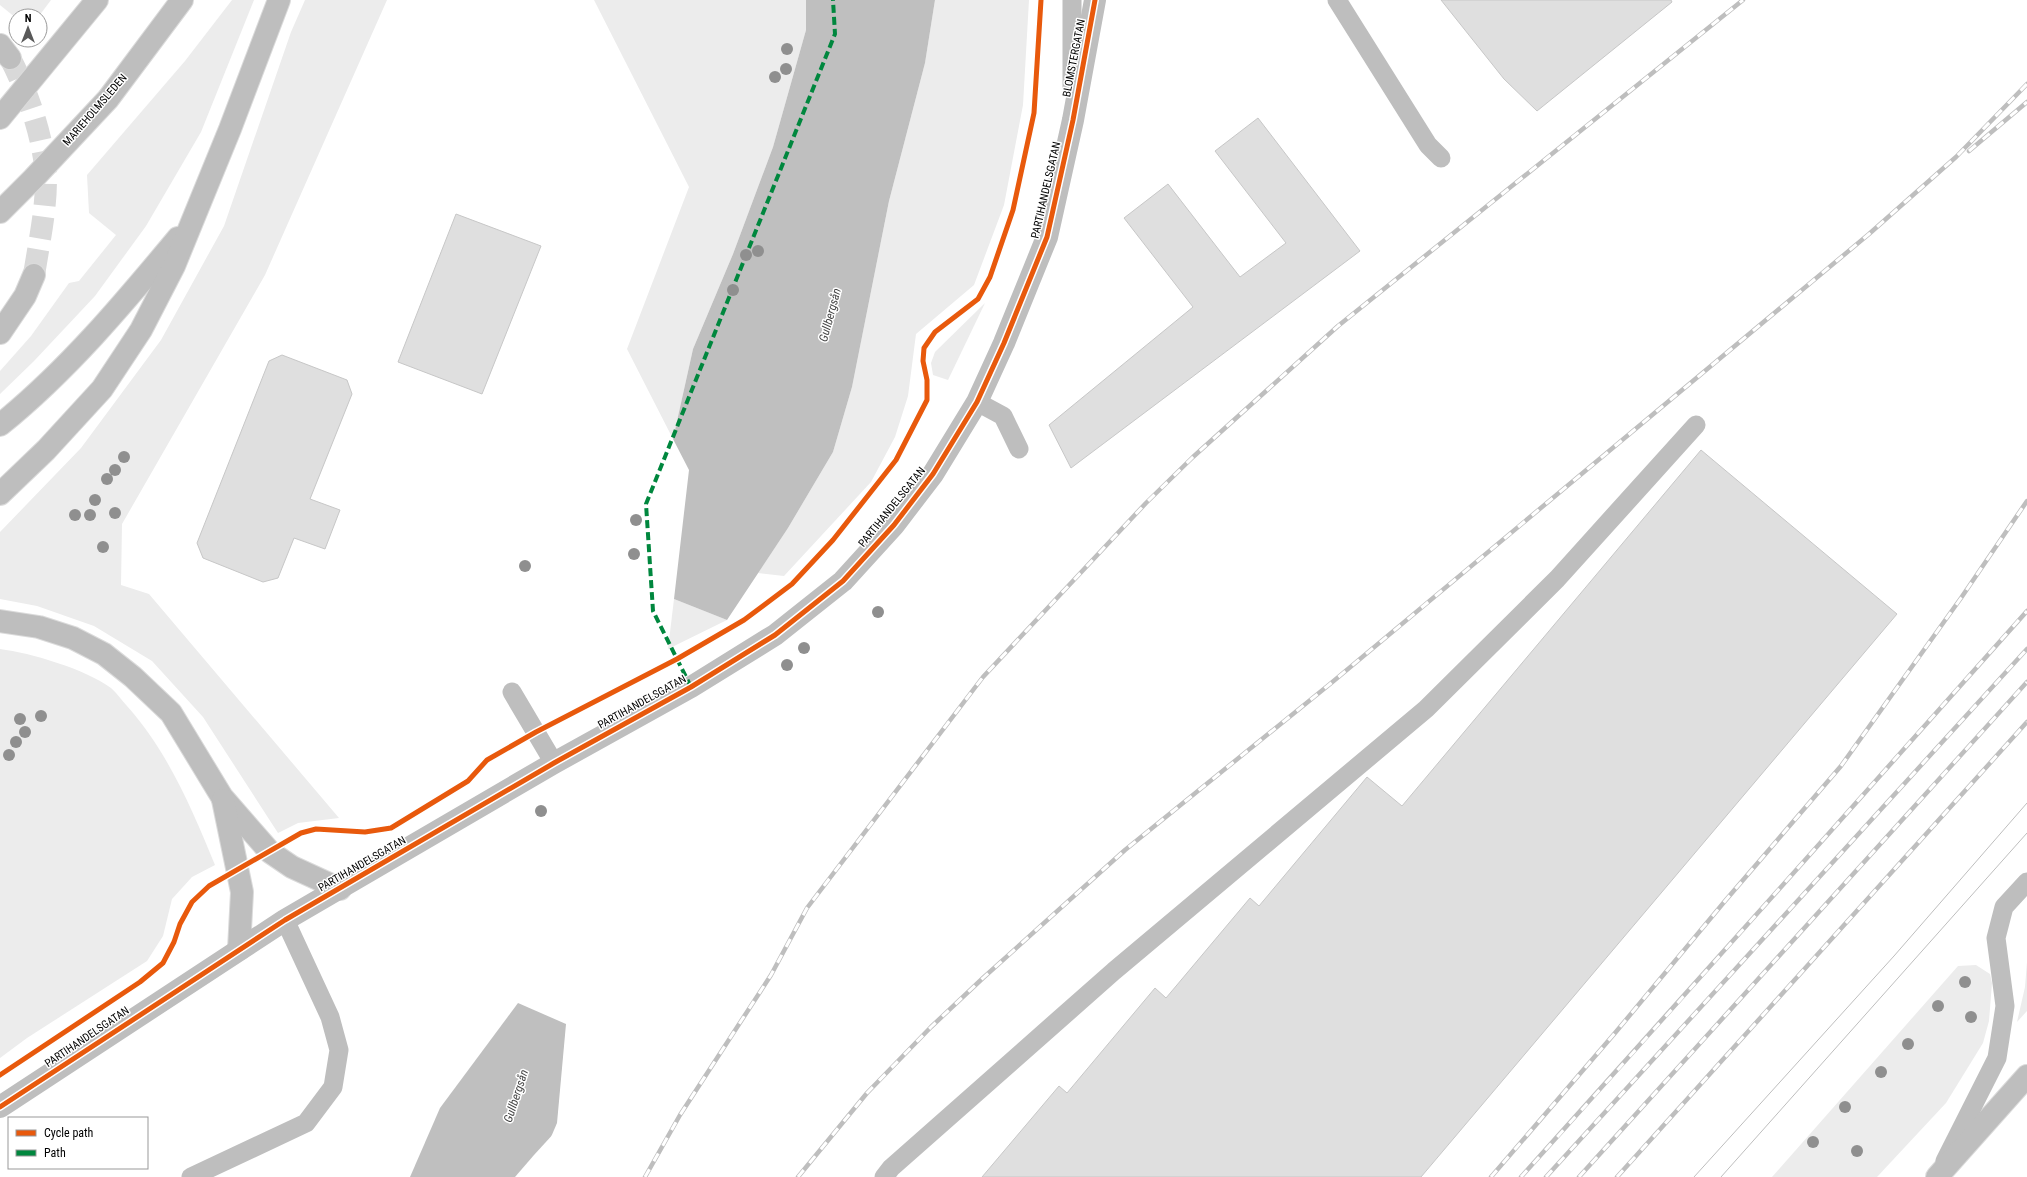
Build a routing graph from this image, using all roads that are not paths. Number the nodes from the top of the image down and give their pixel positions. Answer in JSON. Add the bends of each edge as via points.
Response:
{"nodes":[{"id":1,"x":97,"y":0,"type":"edge"},
{"id":2,"x":182,"y":0,"type":"edge"},
{"id":3,"x":279,"y":0,"type":"edge"},
{"id":4,"x":1072,"y":0,"type":"edge"},
{"id":5,"x":1095,"y":0,"type":"edge"},
{"id":6,"x":1337,"y":0,"type":"edge"},
{"id":7,"x":0,"y":118,"type":"edge"},
{"id":8,"x":1072,"y":120,"type":"junction"},
{"id":9,"x":1435,"y":152,"type":"dead end"},
{"id":10,"x":0,"y":212,"type":"edge"},
{"id":11,"x":192,"y":222,"type":"junction"},
{"id":12,"x":34,"y":275,"type":"tunnel mouth"},
{"id":13,"x":0,"y":333,"type":"edge"},
{"id":14,"x":977,"y":402,"type":"junction"},
{"id":15,"x":0,"y":425,"type":"edge"},
{"id":16,"x":1696,"y":425,"type":"dead end"},
{"id":17,"x":1019,"y":449,"type":"dead end"},
{"id":18,"x":0,"y":494,"type":"edge"},
{"id":19,"x":0,"y":621,"type":"edge"},
{"id":20,"x":512,"y":692,"type":"dead end"},
{"id":21,"x":554,"y":763,"type":"junction"},
{"id":22,"x":222,"y":797,"type":"junction"},
{"id":23,"x":2027,"y":882,"type":"edge"},
{"id":24,"x":340,"y":889,"type":"junction"},
{"id":25,"x":285,"y":920,"type":"junction"},
{"id":26,"x":239,"y":949,"type":"junction"},
{"id":27,"x":2027,"y":1076,"type":"edge"},
{"id":28,"x":0,"y":1107,"type":"edge"},
{"id":29,"x":191,"y":1177,"type":"edge"},
{"id":30,"x":884,"y":1177,"type":"edge"},
{"id":31,"x":1938,"y":1177,"type":"edge"}],
"edges":[{"from":1,"to":7,"type":"main road"},
{"from":2,"to":10,"type":"main road","name":"MARIEHOLMSLEDEN","via":[[108,99],[34,180]]},
{"from":3,"to":11,"type":"main road"},
{"from":4,"to":8,"type":"lane","name":"PARTIHANDELSGATAN"},
{"from":5,"to":8,"type":"main road","name":"BLOMSTERGATAN"},
{"from":6,"to":9,"type":"lane"},
{"from":8,"to":14,"type":"main road","name":"PARTIHANDELSGATAN","via":[[1047,237]]},
{"from":11,"to":15,"type":"main road","via":[[119,308],[67,364]]},
{"from":11,"to":18,"type":"main road","via":[[174,266],[141,330],[102,388],[46,450]]},
{"from":12,"to":13,"type":"main road","via":[[25,296]]},
{"from":14,"to":17,"type":"lane","via":[[1003,416]]},
{"from":14,"to":21,"type":"main road","name":"PARTIHANDELSGATAN","via":[[933,474],[894,525],[843,581],[775,635],[691,687]]},
{"from":16,"to":30,"type":"lane","via":[[1557,579],[1426,709],[1114,971],[897,1162]]},
{"from":19,"to":22,"type":"main road","via":[[39,627],[73,638],[104,654],[122,668],[171,712]]},
{"from":20,"to":21,"type":"lane"},
{"from":21,"to":24,"type":"main road","name":"PARTIHANDELSGATAN"},
{"from":22,"to":24,"type":"main road","via":[[270,852],[292,866]]},
{"from":22,"to":26,"type":"main road","via":[[242,892]]},
{"from":23,"to":31,"type":"lane","via":[[2004,907],[1996,938],[2005,1006],[1997,1058]]},
{"from":24,"to":25,"type":"main road","name":"PARTIHANDELSGATAN"},
{"from":25,"to":26,"type":"main road","name":"PARTIHANDELSGATAN"},
{"from":25,"to":29,"type":"lane","via":[[330,1017],[339,1050],[333,1087],[306,1122]]},
{"from":26,"to":28,"type":"main road","name":"PARTIHANDELSGATAN"},
{"from":27,"to":31,"type":"main road"}]}
